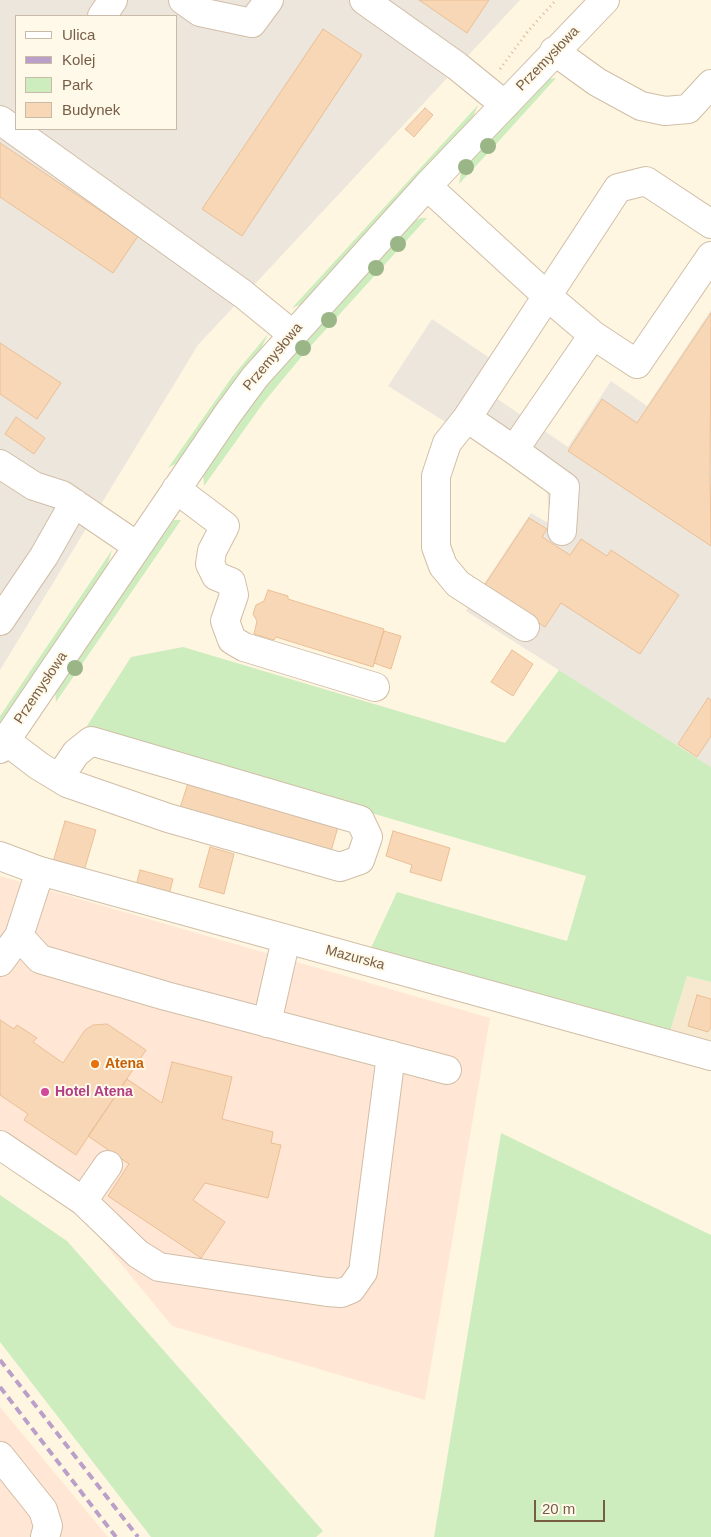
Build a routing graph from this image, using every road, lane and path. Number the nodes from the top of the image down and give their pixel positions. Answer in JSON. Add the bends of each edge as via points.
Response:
{"nodes":[{"id":1,"x":113,"y":0,"type":"edge"},
{"id":2,"x":183,"y":0,"type":"edge"},
{"id":3,"x":269,"y":0,"type":"edge"},
{"id":4,"x":364,"y":0,"type":"edge"},
{"id":5,"x":556,"y":0,"type":"edge"},
{"id":6,"x":606,"y":3,"type":"edge"},
{"id":7,"x":103,"y":15,"type":"edge"},
{"id":8,"x":554,"y":51,"type":"junction"},
{"id":9,"x":499,"y":71,"type":"dead end"},
{"id":10,"x":711,"y":84,"type":"edge"},
{"id":11,"x":505,"y":105,"type":"junction"},
{"id":12,"x":0,"y":120,"type":"edge"},
{"id":13,"x":15,"y":127,"type":"edge"},
{"id":14,"x":26,"y":132,"type":"edge"},
{"id":15,"x":427,"y":186,"type":"junction"},
{"id":16,"x":711,"y":224,"type":"edge"},
{"id":17,"x":711,"y":256,"type":"edge"},
{"id":18,"x":547,"y":296,"type":"junction"},
{"id":19,"x":292,"y":334,"type":"junction"},
{"id":20,"x":593,"y":335,"type":"junction"},
{"id":21,"x":467,"y":418,"type":"junction"},
{"id":22,"x":514,"y":450,"type":"junction"},
{"id":23,"x":0,"y":464,"type":"edge"},
{"id":24,"x":176,"y":490,"type":"junction"},
{"id":25,"x":74,"y":503,"type":"junction"},
{"id":26,"x":562,"y":531,"type":"dead end"},
{"id":27,"x":137,"y":546,"type":"junction"},
{"id":28,"x":0,"y":621,"type":"edge"},
{"id":29,"x":524,"y":627,"type":"dead end"},
{"id":30,"x":375,"y":686,"type":"dead end"},
{"id":31,"x":3,"y":744,"type":"edge"},
{"id":32,"x":59,"y":778,"type":"junction"},
{"id":33,"x":0,"y":856,"type":"edge"},
{"id":34,"x":40,"y":871,"type":"junction"},
{"id":35,"x":19,"y":936,"type":"junction"},
{"id":36,"x":286,"y":939,"type":"junction"},
{"id":37,"x":0,"y":962,"type":"edge"},
{"id":38,"x":267,"y":1023,"type":"junction"},
{"id":39,"x":391,"y":1056,"type":"junction"},
{"id":40,"x":711,"y":1056,"type":"edge"},
{"id":41,"x":447,"y":1070,"type":"dead end"},
{"id":42,"x":0,"y":1145,"type":"edge"},
{"id":43,"x":108,"y":1165,"type":"dead end"},
{"id":44,"x":83,"y":1201,"type":"junction"},
{"id":45,"x":0,"y":1456,"type":"edge"},
{"id":46,"x":45,"y":1537,"type":"edge"}],
"edges":[{"from":1,"to":7,"type":"street"},
{"from":2,"to":3,"type":"street","via":[[200,12],[252,23]]},
{"from":4,"to":11,"type":"street","via":[[457,66]]},
{"from":5,"to":9,"type":"path"},
{"from":6,"to":8,"type":"street","name":"Przemysłowa"},
{"from":8,"to":10,"type":"street","via":[[597,82],[641,106],[688,109]]},
{"from":8,"to":11,"type":"street","name":"Przemysłowa"},
{"from":11,"to":15,"type":"street","name":"Przemysłowa"},
{"from":12,"to":13,"type":"street"},
{"from":14,"to":19,"type":"street"},
{"from":15,"to":18,"type":"street"},
{"from":15,"to":19,"type":"street","name":"Przemysłowa"},
{"from":16,"to":18,"type":"street","via":[[646,181],[618,188]]},
{"from":17,"to":20,"type":"street","via":[[637,364]]},
{"from":18,"to":20,"type":"street"},
{"from":18,"to":21,"type":"street"},
{"from":19,"to":24,"type":"street","name":"Przemysłowa","via":[[249,384]]},
{"from":20,"to":22,"type":"street"},
{"from":21,"to":22,"type":"street"},
{"from":21,"to":29,"type":"street","via":[[447,443],[436,476],[436,547],[443,566],[458,584]]},
{"from":22,"to":26,"type":"street","via":[[565,487]]},
{"from":23,"to":25,"type":"street","via":[[34,486],[62,495]]},
{"from":24,"to":27,"type":"street","name":"Przemysłowa"},
{"from":24,"to":30,"type":"street","via":[[225,526],[212,551],[210,564],[216,576],[231,582],[234,595],[225,621],[232,640],[244,647]]},
{"from":25,"to":27,"type":"street"},
{"from":25,"to":28,"type":"street","via":[[44,556]]},
{"from":27,"to":31,"type":"street","name":"Przemysłowa"},
{"from":31,"to":32,"type":"street"},
{"from":32,"to":32,"type":"street","via":[[168,818],[340,867],[360,860],[368,837],[360,820],[91,741],[76,753]]},
{"from":33,"to":34,"type":"street","name":"Mazurska"},
{"from":34,"to":35,"type":"street"},
{"from":34,"to":36,"type":"street","name":"Mazurska"},
{"from":35,"to":37,"type":"street"},
{"from":35,"to":38,"type":"street","via":[[40,959]]},
{"from":36,"to":38,"type":"street"},
{"from":36,"to":40,"type":"street","name":"Mazurska"},
{"from":38,"to":39,"type":"street"},
{"from":39,"to":41,"type":"street"},
{"from":39,"to":44,"type":"street","via":[[363,1272],[351,1289],[341,1293],[328,1292],[159,1267],[138,1254]]},
{"from":42,"to":44,"type":"street"},
{"from":43,"to":44,"type":"street"},
{"from":45,"to":46,"type":"street","via":[[43,1510],[48,1526]]}]}
